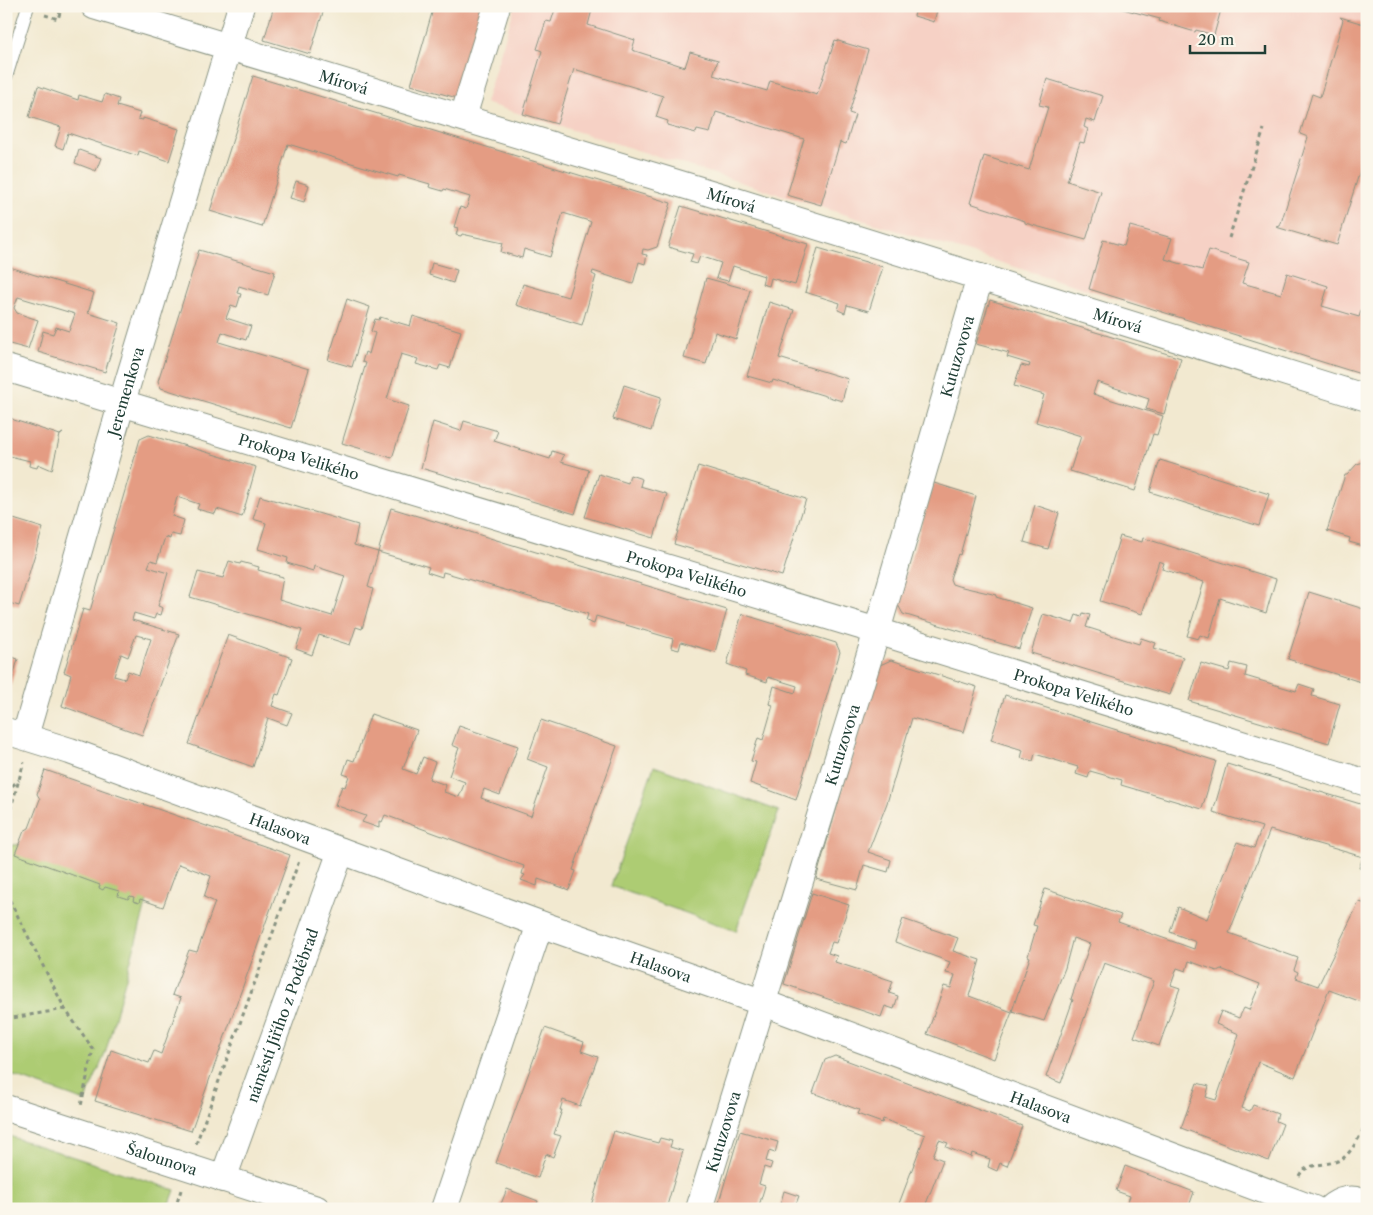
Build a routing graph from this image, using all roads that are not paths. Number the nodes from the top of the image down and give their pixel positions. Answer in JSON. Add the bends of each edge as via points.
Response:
{"nodes":[{"id":1,"x":28,"y":6,"type":"edge"},
{"id":2,"x":94,"y":6,"type":"edge"},
{"id":3,"x":241,"y":6,"type":"edge"},
{"id":4,"x":497,"y":6,"type":"edge"},
{"id":5,"x":229,"y":47,"type":"junction"},
{"id":6,"x":6,"y":77,"type":"edge"},
{"id":7,"x":463,"y":117,"type":"junction"},
{"id":8,"x":980,"y":277,"type":"junction"},
{"id":9,"x":6,"y":368,"type":"edge"},
{"id":10,"x":1367,"y":398,"type":"edge"},
{"id":11,"x":122,"y":402,"type":"junction"},
{"id":12,"x":876,"y":631,"type":"junction"},
{"id":13,"x":19,"y":742,"type":"edge"},
{"id":14,"x":1367,"y":783,"type":"edge"},
{"id":15,"x":341,"y":852,"type":"junction"},
{"id":16,"x":540,"y":924,"type":"junction"},
{"id":17,"x":761,"y":1002,"type":"junction"},
{"id":18,"x":6,"y":1108,"type":"edge"},
{"id":19,"x":223,"y":1179,"type":"junction"},
{"id":20,"x":1365,"y":1197,"type":"edge"},
{"id":21,"x":316,"y":1209,"type":"edge"},
{"id":22,"x":444,"y":1209,"type":"edge"},
{"id":23,"x":700,"y":1209,"type":"edge"},
{"id":24,"x":1314,"y":1209,"type":"edge"},
{"id":25,"x":1329,"y":1209,"type":"edge"}],
"edges":[{"from":1,"to":6,"type":"lane"},
{"from":2,"to":5,"type":"street","name":"Mírová"},
{"from":3,"to":5,"type":"street","name":"Jeremenkova"},
{"from":4,"to":7,"type":"street"},
{"from":5,"to":7,"type":"street","name":"Mírová"},
{"from":5,"to":11,"type":"street","name":"Jeremenkova"},
{"from":7,"to":8,"type":"street","name":"Mírová"},
{"from":8,"to":10,"type":"street","name":"Mírová"},
{"from":8,"to":12,"type":"street","name":"Kutuzovova"},
{"from":9,"to":11,"type":"street","name":"Prokopa Velikého"},
{"from":11,"to":12,"type":"street","name":"Prokopa Velikého"},
{"from":11,"to":13,"type":"street","name":"Jeremenkova"},
{"from":12,"to":14,"type":"street","name":"Prokopa Velikého"},
{"from":12,"to":17,"type":"street","name":"Kutuzovova"},
{"from":13,"to":15,"type":"street","name":"Halasova"},
{"from":15,"to":16,"type":"street","name":"Halasova"},
{"from":15,"to":19,"type":"street","name":"náměstí Jiřího z Poděbrad"},
{"from":16,"to":17,"type":"street","name":"Halasova"},
{"from":16,"to":22,"type":"street"},
{"from":17,"to":23,"type":"street","name":"Kutuzovova"},
{"from":17,"to":24,"type":"street","name":"Halasova"},
{"from":18,"to":19,"type":"street","name":"Šalounova"},
{"from":19,"to":21,"type":"street","name":"Šalounova"},
{"from":20,"to":25,"type":"street","via":[[1345,1200]]}]}
